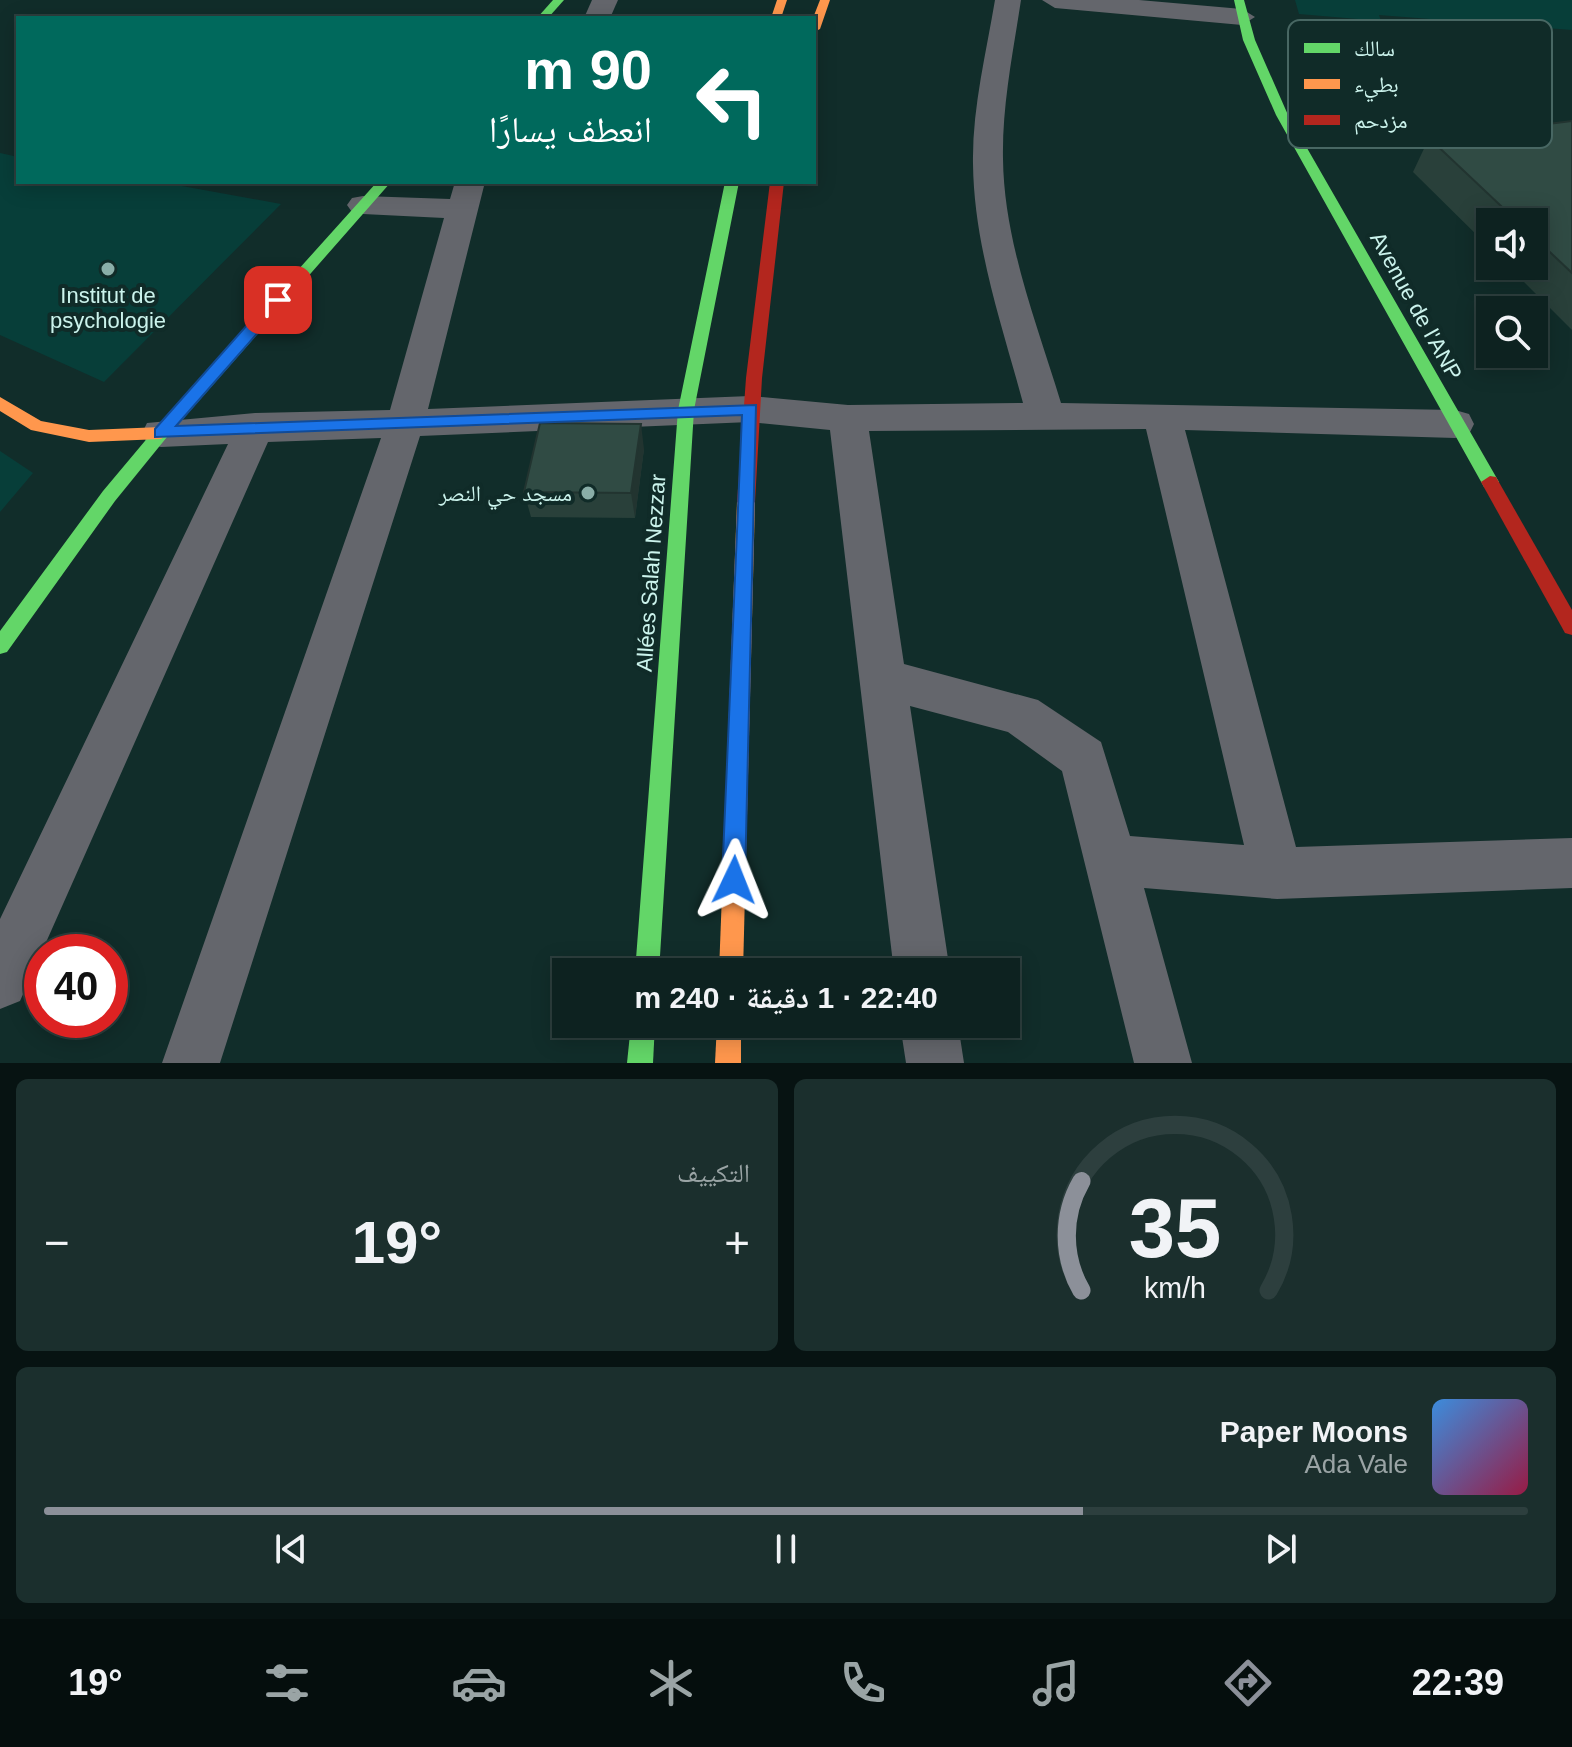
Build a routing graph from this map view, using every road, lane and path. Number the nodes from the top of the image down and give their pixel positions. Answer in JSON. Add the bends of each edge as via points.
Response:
{"nodes":[{"id":1,"x":559,"y":0,"type":"edge"},
{"id":2,"x":825,"y":0,"type":"edge"},
{"id":3,"x":1008,"y":0,"type":"edge"},
{"id":4,"x":1055,"y":0,"type":"edge"},
{"id":5,"x":1241,"y":9,"type":"edge"},
{"id":6,"x":544,"y":16,"type":"edge"},
{"id":7,"x":816,"y":24,"type":"edge"},
{"id":8,"x":1288,"y":126,"type":"edge"},
{"id":9,"x":1300,"y":148,"type":"edge"},
{"id":10,"x":732,"y":184,"type":"edge"},
{"id":11,"x":777,"y":184,"type":"edge"},
{"id":12,"x":374,"y":194,"type":"edge"},
{"id":13,"x":467,"y":195,"type":"edge"},
{"id":14,"x":0,"y":403,"type":"edge"},
{"id":15,"x":750,"y":409,"type":"junction"},
{"id":16,"x":686,"y":410,"type":"junction"},
{"id":17,"x":1162,"y":416,"type":"junction"},
{"id":18,"x":1046,"y":417,"type":"junction"},
{"id":19,"x":848,"y":418,"type":"junction"},
{"id":20,"x":406,"y":421,"type":"junction"},
{"id":21,"x":1455,"y":424,"type":"junction"},
{"id":22,"x":255,"y":427,"type":"junction"},
{"id":23,"x":161,"y":433,"type":"junction"},
{"id":24,"x":1572,"y":627,"type":"edge"},
{"id":25,"x":0,"y":646,"type":"edge"},
{"id":26,"x":883,"y":679,"type":"junction"},
{"id":27,"x":1110,"y":860,"type":"junction"},
{"id":28,"x":1572,"y":863,"type":"edge"},
{"id":29,"x":1277,"y":873,"type":"junction"},
{"id":30,"x":648,"y":958,"type":"edge"},
{"id":31,"x":731,"y":958,"type":"edge"},
{"id":32,"x":920,"y":958,"type":"edge"},
{"id":33,"x":0,"y":981,"type":"edge"},
{"id":34,"x":642,"y":1038,"type":"edge"},
{"id":35,"x":729,"y":1038,"type":"edge"},
{"id":36,"x":931,"y":1038,"type":"edge"},
{"id":37,"x":191,"y":1063,"type":"edge"},
{"id":38,"x":640,"y":1063,"type":"edge"},
{"id":39,"x":728,"y":1063,"type":"edge"},
{"id":40,"x":935,"y":1063,"type":"edge"},
{"id":41,"x":1163,"y":1063,"type":"edge"}],
"edges":[{"from":1,"to":6,"type":"street"},
{"from":2,"to":7,"type":"street"},
{"from":3,"to":18,"type":"street","via":[[989,132],[989,183]]},
{"from":4,"to":5,"type":"street"},
{"from":5,"to":8,"type":"street","name":"Avenue de l'ANP"},
{"from":9,"to":21,"type":"street","name":"Avenue de l'ANP"},
{"from":10,"to":16,"type":"street","name":"Allées Salah Nezzar"},
{"from":11,"to":15,"type":"street"},
{"from":12,"to":13,"type":"street"},
{"from":12,"to":23,"type":"street"},
{"from":13,"to":20,"type":"street"},
{"from":14,"to":23,"type":"street","via":[[37,426],[89,436]]},
{"from":15,"to":16,"type":"street"},
{"from":15,"to":19,"type":"street"},
{"from":15,"to":31,"type":"street"},
{"from":16,"to":20,"type":"street"},
{"from":16,"to":30,"type":"street","name":"Allées Salah Nezzar"},
{"from":17,"to":18,"type":"street"},
{"from":17,"to":21,"type":"street"},
{"from":17,"to":29,"type":"street"},
{"from":18,"to":19,"type":"street"},
{"from":19,"to":26,"type":"street"},
{"from":20,"to":22,"type":"street"},
{"from":20,"to":37,"type":"street"},
{"from":21,"to":24,"type":"street","name":"Avenue de l'ANP"},
{"from":22,"to":23,"type":"street"},
{"from":22,"to":33,"type":"street"},
{"from":23,"to":25,"type":"street"},
{"from":26,"to":27,"type":"street","via":[[1021,715],[1084,758]]},
{"from":26,"to":32,"type":"street"},
{"from":27,"to":29,"type":"street"},
{"from":27,"to":41,"type":"street"},
{"from":28,"to":29,"type":"street"},
{"from":34,"to":38,"type":"street"},
{"from":35,"to":39,"type":"street"},
{"from":36,"to":40,"type":"street"}]}
